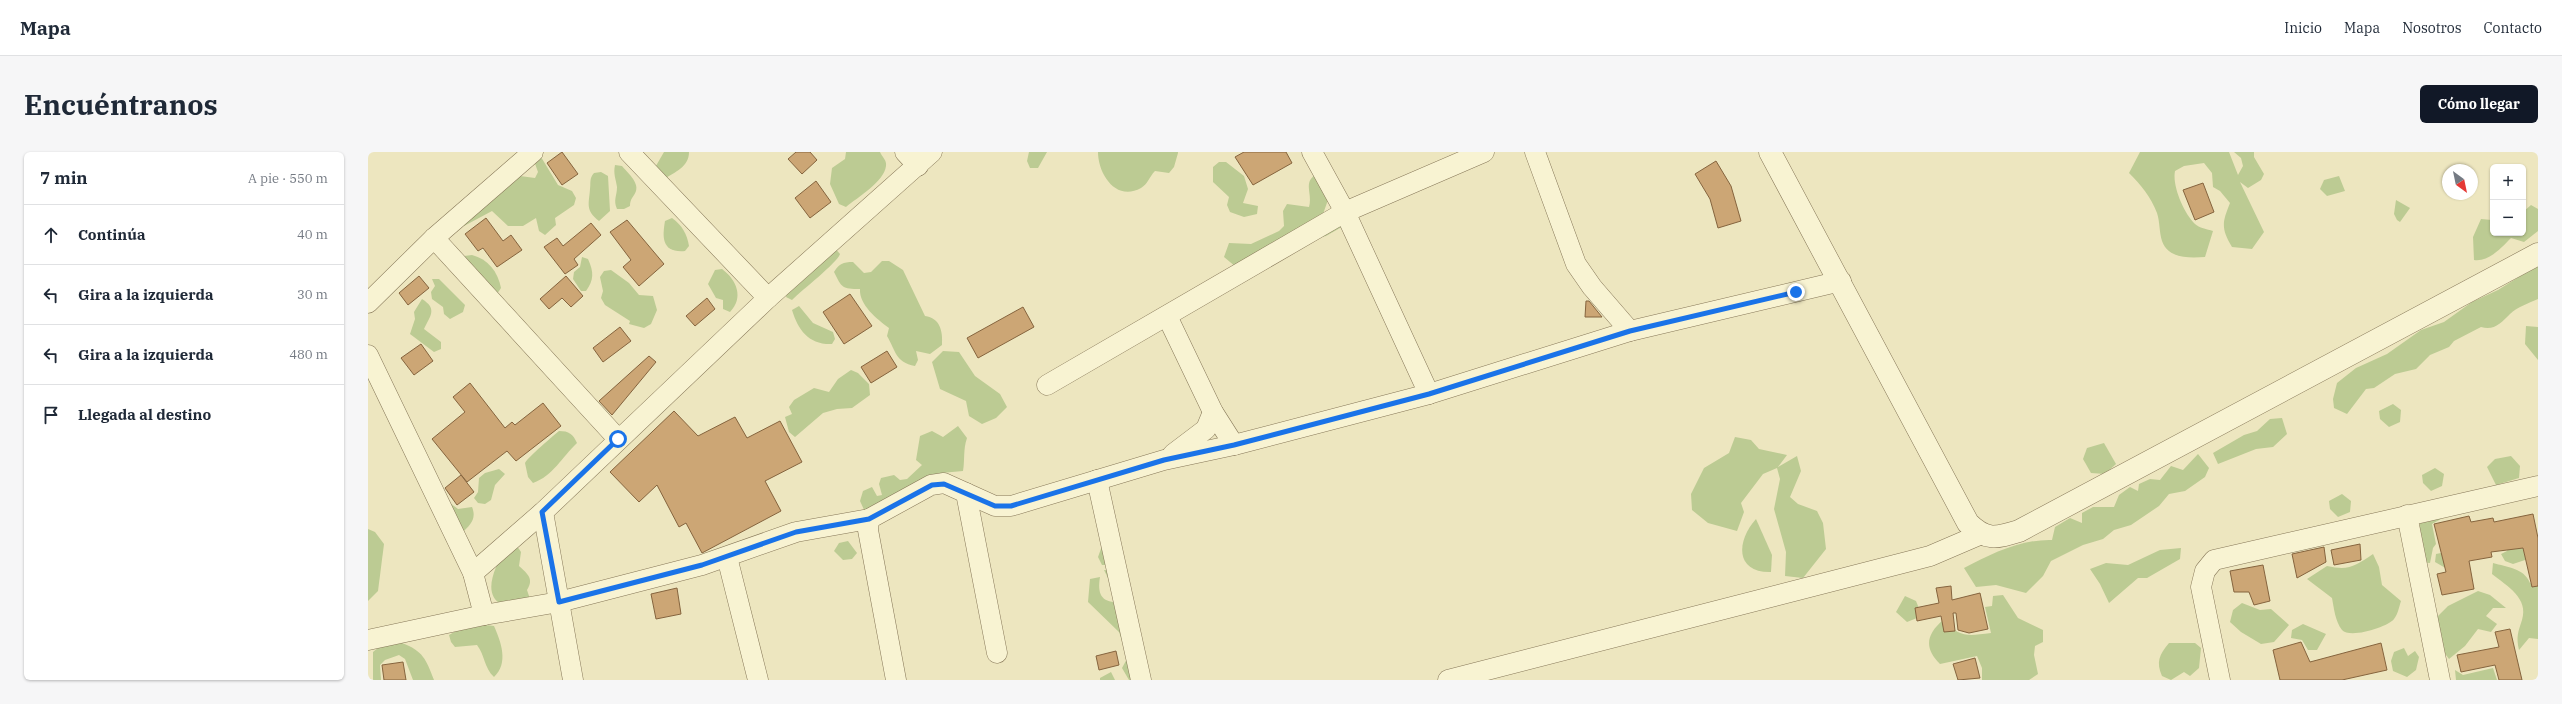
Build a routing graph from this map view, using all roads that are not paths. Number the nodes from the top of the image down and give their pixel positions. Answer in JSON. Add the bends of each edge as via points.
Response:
{"nodes":[{"id":1,"x":533,"y":152,"type":"edge"},
{"id":2,"x":629,"y":152,"type":"edge"},
{"id":3,"x":932,"y":152,"type":"edge"},
{"id":4,"x":1312,"y":152,"type":"edge"},
{"id":5,"x":1484,"y":152,"type":"edge"},
{"id":6,"x":1535,"y":152,"type":"edge"},
{"id":7,"x":1770,"y":152,"type":"edge"},
{"id":8,"x":911,"y":159,"type":"edge"},
{"id":9,"x":1345,"y":212,"type":"junction"},
{"id":10,"x":434,"y":238,"type":"junction"},
{"id":11,"x":2538,"y":254,"type":"edge"},
{"id":12,"x":1841,"y":281,"type":"junction"},
{"id":13,"x":768,"y":298,"type":"junction"},
{"id":14,"x":368,"y":303,"type":"edge"},
{"id":15,"x":1167,"y":316,"type":"junction"},
{"id":16,"x":1630,"y":331,"type":"junction"},
{"id":17,"x":368,"y":355,"type":"edge"},
{"id":18,"x":1047,"y":385,"type":"dead end"},
{"id":19,"x":1429,"y":394,"type":"junction"},
{"id":20,"x":1213,"y":412,"type":"junction"},
{"id":21,"x":618,"y":439,"type":"junction"},
{"id":22,"x":1234,"y":445,"type":"junction"},
{"id":23,"x":1164,"y":460,"type":"junction"},
{"id":24,"x":1097,"y":480,"type":"junction"},
{"id":25,"x":2538,"y":486,"type":"edge"},
{"id":26,"x":966,"y":493,"type":"junction"},
{"id":27,"x":542,"y":512,"type":"junction"},
{"id":28,"x":2407,"y":515,"type":"junction"},
{"id":29,"x":869,"y":519,"type":"junction"},
{"id":30,"x":1979,"y":534,"type":"junction"},
{"id":31,"x":727,"y":556,"type":"junction"},
{"id":32,"x":473,"y":573,"type":"junction"},
{"id":33,"x":559,"y":602,"type":"junction"},
{"id":34,"x":484,"y":615,"type":"junction"},
{"id":35,"x":368,"y":640,"type":"edge"},
{"id":36,"x":997,"y":653,"type":"dead end"},
{"id":37,"x":573,"y":680,"type":"edge"},
{"id":38,"x":758,"y":680,"type":"edge"},
{"id":39,"x":896,"y":680,"type":"edge"},
{"id":40,"x":1141,"y":680,"type":"edge"},
{"id":41,"x":1448,"y":680,"type":"edge"},
{"id":42,"x":2220,"y":680,"type":"edge"},
{"id":43,"x":2440,"y":680,"type":"edge"}],
"edges":[{"from":1,"to":10,"type":"street"},
{"from":2,"to":13,"type":"street"},
{"from":3,"to":8,"type":"street"},
{"from":4,"to":9,"type":"street"},
{"from":5,"to":9,"type":"street"},
{"from":6,"to":16,"type":"street","via":[[1576,264],[1592,288]]},
{"from":7,"to":12,"type":"street"},
{"from":8,"to":13,"type":"street"},
{"from":9,"to":15,"type":"street"},
{"from":9,"to":19,"type":"street"},
{"from":10,"to":14,"type":"street"},
{"from":10,"to":21,"type":"street"},
{"from":11,"to":30,"type":"street","via":[[2019,531],[2000,537]]},
{"from":12,"to":16,"type":"street"},
{"from":12,"to":30,"type":"street","via":[[1968,523]]},
{"from":13,"to":21,"type":"street"},
{"from":15,"to":18,"type":"street"},
{"from":15,"to":20,"type":"street"},
{"from":16,"to":19,"type":"street"},
{"from":17,"to":32,"type":"street"},
{"from":19,"to":22,"type":"street"},
{"from":20,"to":22,"type":"street"},
{"from":20,"to":23,"type":"street","via":[[1206,429]]},
{"from":21,"to":27,"type":"street"},
{"from":22,"to":23,"type":"street"},
{"from":23,"to":24,"type":"street"},
{"from":24,"to":26,"type":"street","via":[[1011,506],[995,506]]},
{"from":24,"to":40,"type":"street"},
{"from":25,"to":28,"type":"street"},
{"from":26,"to":29,"type":"street","via":[[944,484],[932,485]]},
{"from":26,"to":36,"type":"street"},
{"from":27,"to":32,"type":"street"},
{"from":27,"to":33,"type":"street"},
{"from":28,"to":42,"type":"street","via":[[2214,560],[2205,571],[2201,587]]},
{"from":28,"to":43,"type":"street"},
{"from":29,"to":31,"type":"street","via":[[796,532]]},
{"from":29,"to":39,"type":"street","via":[[868,530]]},
{"from":30,"to":41,"type":"street","via":[[1930,556]]},
{"from":31,"to":33,"type":"street","via":[[702,565]]},
{"from":31,"to":38,"type":"street"},
{"from":32,"to":34,"type":"street"},
{"from":33,"to":34,"type":"street"},
{"from":33,"to":37,"type":"street"},
{"from":34,"to":35,"type":"street"}]}
